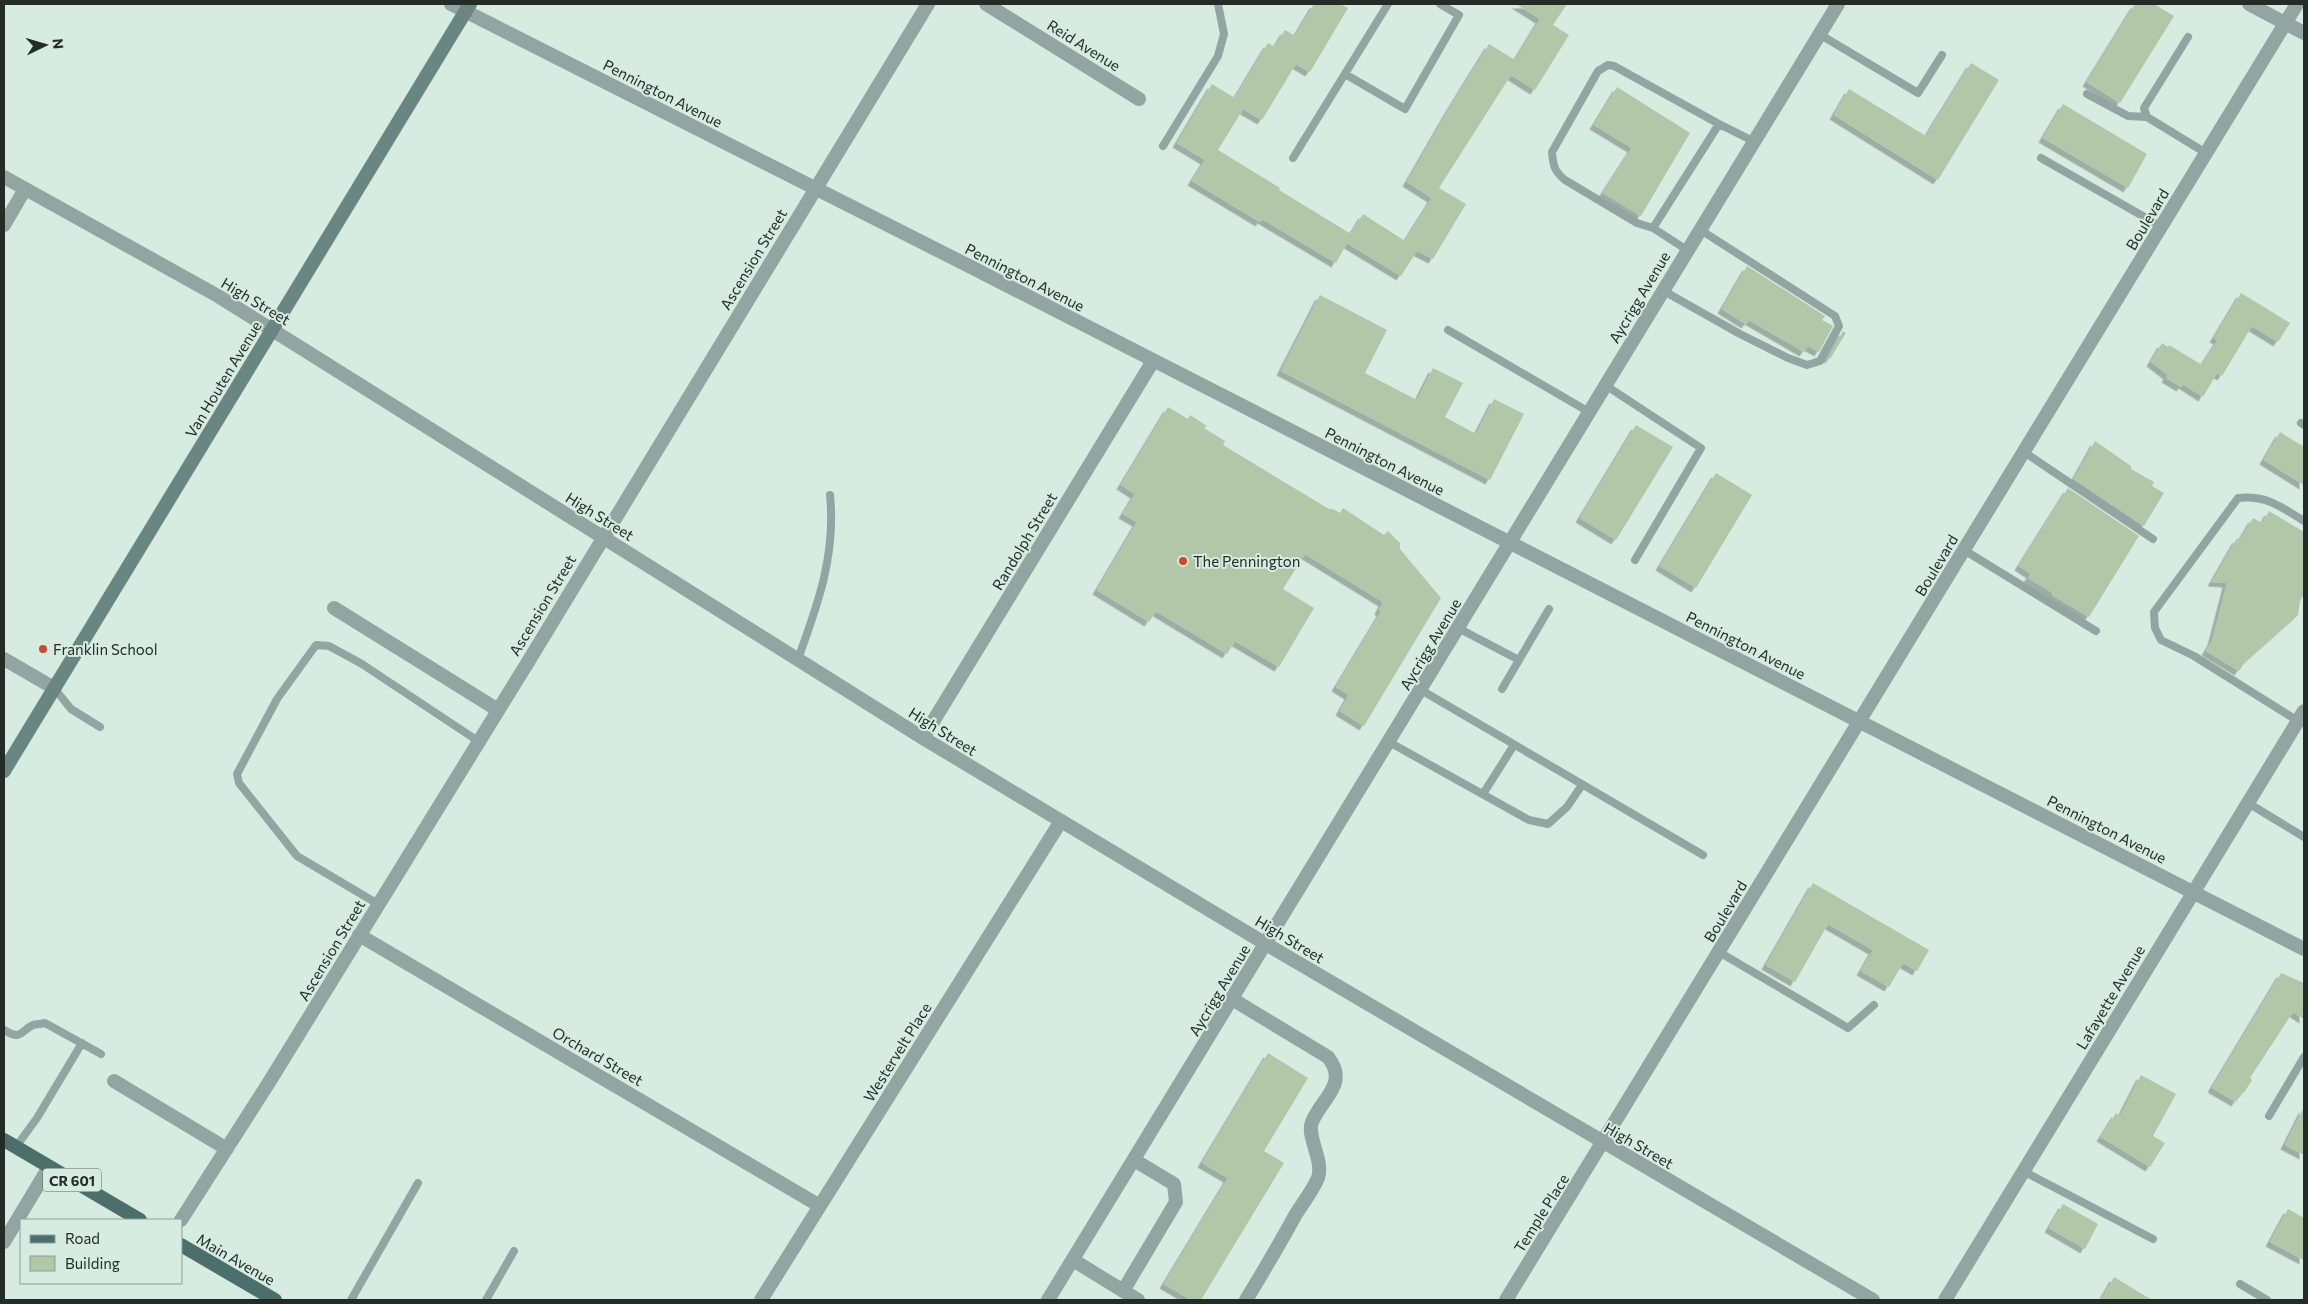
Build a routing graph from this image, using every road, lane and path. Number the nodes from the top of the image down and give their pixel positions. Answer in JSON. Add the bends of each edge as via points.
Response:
{"nodes":[{"id":1,"x":451,"y":4,"type":"edge"},
{"id":2,"x":928,"y":4,"type":"edge"},
{"id":3,"x":986,"y":4,"type":"edge"},
{"id":4,"x":1218,"y":4,"type":"edge"},
{"id":5,"x":1388,"y":4,"type":"edge"},
{"id":6,"x":1440,"y":4,"type":"edge"},
{"id":7,"x":1838,"y":4,"type":"edge"},
{"id":8,"x":2249,"y":4,"type":"edge"},
{"id":9,"x":2297,"y":4,"type":"edge"},
{"id":10,"x":468,"y":8,"type":"edge"},
{"id":11,"x":2285,"y":23,"type":"junction"},
{"id":12,"x":2304,"y":33,"type":"edge"},
{"id":13,"x":1819,"y":34,"type":"junction"},
{"id":14,"x":2188,"y":37,"type":"dead end"},
{"id":15,"x":1942,"y":54,"type":"dead end"},
{"id":16,"x":1345,"y":74,"type":"junction"},
{"id":17,"x":2087,"y":94,"type":"dead end"},
{"id":18,"x":1139,"y":99,"type":"dead end"},
{"id":19,"x":2147,"y":117,"type":"junction"},
{"id":20,"x":1719,"y":124,"type":"junction"},
{"id":21,"x":1753,"y":141,"type":"junction"},
{"id":22,"x":1164,"y":146,"type":"dead end"},
{"id":23,"x":2206,"y":153,"type":"junction"},
{"id":24,"x":1293,"y":158,"type":"dead end"},
{"id":25,"x":2041,"y":158,"type":"dead end"},
{"id":26,"x":4,"y":177,"type":"edge"},
{"id":27,"x":815,"y":188,"type":"junction"},
{"id":28,"x":25,"y":189,"type":"junction"},
{"id":29,"x":4,"y":225,"type":"edge"},
{"id":30,"x":2162,"y":227,"type":"junction"},
{"id":31,"x":1653,"y":228,"type":"junction"},
{"id":32,"x":1700,"y":229,"type":"junction"},
{"id":33,"x":1687,"y":250,"type":"junction"},
{"id":34,"x":1662,"y":290,"type":"junction"},
{"id":35,"x":272,"y":329,"type":"junction"},
{"id":36,"x":1448,"y":330,"type":"dead end"},
{"id":37,"x":1153,"y":361,"type":"junction"},
{"id":38,"x":1605,"y":385,"type":"junction"},
{"id":39,"x":1589,"y":412,"type":"junction"},
{"id":40,"x":2024,"y":452,"type":"junction"},
{"id":41,"x":830,"y":496,"type":"dead end"},
{"id":42,"x":2304,"y":521,"type":"edge"},
{"id":43,"x":602,"y":536,"type":"junction"},
{"id":44,"x":2153,"y":539,"type":"dead end"},
{"id":45,"x":1511,"y":543,"type":"junction"},
{"id":46,"x":1964,"y":550,"type":"junction"},
{"id":47,"x":1635,"y":560,"type":"dead end"},
{"id":48,"x":334,"y":608,"type":"dead end"},
{"id":49,"x":1549,"y":609,"type":"dead end"},
{"id":50,"x":1458,"y":628,"type":"junction"},
{"id":51,"x":2096,"y":631,"type":"dead end"},
{"id":52,"x":4,"y":659,"type":"edge"},
{"id":53,"x":798,"y":660,"type":"junction"},
{"id":54,"x":1519,"y":660,"type":"junction"},
{"id":55,"x":54,"y":688,"type":"junction"},
{"id":56,"x":1502,"y":689,"type":"dead end"},
{"id":57,"x":1421,"y":690,"type":"junction"},
{"id":58,"x":498,"y":710,"type":"junction"},
{"id":59,"x":2301,"y":716,"type":"edge"},
{"id":60,"x":1860,"y":721,"type":"junction"},
{"id":61,"x":100,"y":727,"type":"dead end"},
{"id":62,"x":924,"y":738,"type":"junction"},
{"id":63,"x":478,"y":741,"type":"junction"},
{"id":64,"x":1389,"y":742,"type":"junction"},
{"id":65,"x":1514,"y":745,"type":"junction"},
{"id":66,"x":4,"y":771,"type":"edge"},
{"id":67,"x":1582,"y":785,"type":"junction"},
{"id":68,"x":1483,"y":794,"type":"junction"},
{"id":69,"x":2248,"y":803,"type":"junction"},
{"id":70,"x":1061,"y":821,"type":"junction"},
{"id":71,"x":2304,"y":837,"type":"edge"},
{"id":72,"x":1703,"y":855,"type":"dead end"},
{"id":73,"x":2194,"y":892,"type":"junction"},
{"id":74,"x":378,"y":904,"type":"junction"},
{"id":75,"x":359,"y":935,"type":"junction"},
{"id":76,"x":1266,"y":944,"type":"junction"},
{"id":77,"x":2304,"y":949,"type":"edge"},
{"id":78,"x":1719,"y":952,"type":"junction"},
{"id":79,"x":1232,"y":999,"type":"junction"},
{"id":80,"x":1874,"y":1006,"type":"dead end"},
{"id":81,"x":4,"y":1030,"type":"edge"},
{"id":82,"x":82,"y":1043,"type":"junction"},
{"id":83,"x":101,"y":1054,"type":"dead end"},
{"id":84,"x":2304,"y":1057,"type":"edge"},
{"id":85,"x":114,"y":1080,"type":"dead end"},
{"id":86,"x":2269,"y":1116,"type":"dead end"},
{"id":87,"x":4,"y":1140,"type":"edge"},
{"id":88,"x":1603,"y":1143,"type":"junction"},
{"id":89,"x":16,"y":1147,"type":"junction"},
{"id":90,"x":227,"y":1149,"type":"junction"},
{"id":91,"x":1134,"y":1160,"type":"junction"},
{"id":92,"x":49,"y":1167,"type":"junction"},
{"id":93,"x":2023,"y":1171,"type":"junction"},
{"id":94,"x":418,"y":1183,"type":"dead end"},
{"id":95,"x":820,"y":1206,"type":"junction"},
{"id":96,"x":138,"y":1219,"type":"edge"},
{"id":97,"x":182,"y":1219,"type":"edge"},
{"id":98,"x":2153,"y":1239,"type":"dead end"},
{"id":99,"x":4,"y":1242,"type":"edge"},
{"id":100,"x":182,"y":1246,"type":"edge"},
{"id":101,"x":514,"y":1251,"type":"dead end"},
{"id":102,"x":1073,"y":1260,"type":"junction"},
{"id":103,"x":2240,"y":1284,"type":"dead end"},
{"id":104,"x":1123,"y":1291,"type":"junction"},
{"id":105,"x":257,"y":1296,"type":"edge"},
{"id":106,"x":275,"y":1300,"type":"edge"},
{"id":107,"x":351,"y":1300,"type":"edge"},
{"id":108,"x":486,"y":1300,"type":"edge"},
{"id":109,"x":760,"y":1300,"type":"edge"},
{"id":110,"x":1048,"y":1300,"type":"edge"},
{"id":111,"x":1138,"y":1300,"type":"edge"},
{"id":112,"x":1246,"y":1300,"type":"edge"},
{"id":113,"x":1506,"y":1300,"type":"edge"},
{"id":114,"x":1873,"y":1300,"type":"edge"},
{"id":115,"x":1945,"y":1300,"type":"edge"},
{"id":116,"x":2267,"y":1300,"type":"edge"}],
"edges":[{"from":1,"to":10,"type":"street","name":"Pennington Avenue"},
{"from":2,"to":27,"type":"street","name":"Ascension Street"},
{"from":3,"to":18,"type":"street","name":"Reid Avenue"},
{"from":4,"to":22,"type":"lane","via":[[1224,34],[1218,56]]},
{"from":5,"to":16,"type":"lane"},
{"from":6,"to":16,"type":"lane","via":[[1459,15],[1405,109]]},
{"from":7,"to":13,"type":"street","name":"Aycrigg Avenue"},
{"from":8,"to":11,"type":"street"},
{"from":9,"to":11,"type":"street","name":"Boulevard"},
{"from":10,"to":27,"type":"street","name":"Pennington Avenue"},
{"from":10,"to":35,"type":"main road","name":"Van Houten Avenue"},
{"from":11,"to":12,"type":"street"},
{"from":11,"to":23,"type":"street","name":"Boulevard"},
{"from":13,"to":15,"type":"lane","via":[[1918,93]]},
{"from":13,"to":21,"type":"street","name":"Aycrigg Avenue"},
{"from":14,"to":19,"type":"lane","via":[[2144,108]]},
{"from":16,"to":24,"type":"lane"},
{"from":17,"to":19,"type":"lane","via":[[2128,116]]},
{"from":19,"to":23,"type":"lane"},
{"from":20,"to":21,"type":"lane"},
{"from":20,"to":31,"type":"lane"},
{"from":20,"to":31,"type":"lane","via":[[1614,66],[1608,65],[1598,71],[1552,152],[1553,167],[1565,180]]},
{"from":21,"to":32,"type":"street","name":"Aycrigg Avenue"},
{"from":23,"to":30,"type":"street","name":"Boulevard"},
{"from":25,"to":30,"type":"lane"},
{"from":26,"to":28,"type":"street","name":"High Street"},
{"from":27,"to":37,"type":"street","name":"Pennington Avenue"},
{"from":27,"to":43,"type":"street","name":"Ascension Street"},
{"from":28,"to":29,"type":"street"},
{"from":28,"to":35,"type":"street","name":"High Street"},
{"from":30,"to":40,"type":"street","name":"Boulevard"},
{"from":31,"to":33,"type":"lane"},
{"from":32,"to":33,"type":"street","name":"Aycrigg Avenue"},
{"from":32,"to":34,"type":"lane","via":[[1835,316],[1839,326],[1820,360],[1807,365],[1788,358]]},
{"from":33,"to":34,"type":"street","name":"Aycrigg Avenue"},
{"from":34,"to":38,"type":"street","name":"Aycrigg Avenue"},
{"from":35,"to":43,"type":"street","name":"High Street"},
{"from":35,"to":55,"type":"main road","name":"Van Houten Avenue"},
{"from":36,"to":39,"type":"lane"},
{"from":37,"to":45,"type":"street","name":"Pennington Avenue"},
{"from":37,"to":62,"type":"street","name":"Randolph Street"},
{"from":38,"to":39,"type":"street","name":"Aycrigg Avenue"},
{"from":38,"to":47,"type":"lane","via":[[1701,448]]},
{"from":39,"to":45,"type":"street","name":"Aycrigg Avenue"},
{"from":40,"to":44,"type":"lane"},
{"from":40,"to":46,"type":"street","name":"Boulevard"},
{"from":41,"to":53,"type":"lane","via":[[832,536],[825,581]]},
{"from":42,"to":59,"type":"lane","via":[[2277,504],[2255,496],[2238,498],[2154,612],[2155,628],[2161,640]]},
{"from":43,"to":53,"type":"street","name":"High Street"},
{"from":43,"to":58,"type":"street","name":"Ascension Street"},
{"from":45,"to":50,"type":"street","name":"Aycrigg Avenue"},
{"from":45,"to":60,"type":"street","name":"Pennington Avenue"},
{"from":46,"to":51,"type":"lane"},
{"from":46,"to":60,"type":"street","name":"Boulevard"},
{"from":48,"to":58,"type":"street"},
{"from":49,"to":54,"type":"lane"},
{"from":50,"to":54,"type":"lane"},
{"from":50,"to":57,"type":"street","name":"Aycrigg Avenue"},
{"from":52,"to":55,"type":"street"},
{"from":53,"to":62,"type":"street","name":"High Street"},
{"from":54,"to":56,"type":"lane"},
{"from":55,"to":61,"type":"lane","via":[[71,709]]},
{"from":55,"to":66,"type":"main road","name":"Van Houten Avenue"},
{"from":57,"to":64,"type":"street","name":"Aycrigg Avenue"},
{"from":57,"to":65,"type":"lane"},
{"from":58,"to":63,"type":"street","name":"Ascension Street"},
{"from":59,"to":69,"type":"street","name":"Lafayette Avenue"},
{"from":60,"to":73,"type":"street","name":"Pennington Avenue"},
{"from":60,"to":78,"type":"street","name":"Boulevard"},
{"from":62,"to":70,"type":"street","name":"High Street"},
{"from":63,"to":74,"type":"street","name":"Ascension Street"},
{"from":63,"to":74,"type":"lane","via":[[362,664],[329,646],[316,645],[278,699],[237,774],[238,783],[297,856]]},
{"from":64,"to":68,"type":"lane"},
{"from":64,"to":76,"type":"street","name":"Aycrigg Avenue"},
{"from":65,"to":67,"type":"lane"},
{"from":65,"to":68,"type":"lane"},
{"from":67,"to":68,"type":"lane","via":[[1567,807],[1548,824],[1528,820]]},
{"from":67,"to":72,"type":"lane"},
{"from":69,"to":71,"type":"lane"},
{"from":69,"to":73,"type":"street","name":"Lafayette Avenue"},
{"from":70,"to":76,"type":"street","name":"High Street"},
{"from":70,"to":95,"type":"street","name":"Westervelt Place"},
{"from":73,"to":77,"type":"street","name":"Pennington Avenue"},
{"from":73,"to":93,"type":"street","name":"Lafayette Avenue"},
{"from":74,"to":75,"type":"street","name":"Ascension Street"},
{"from":75,"to":90,"type":"street","name":"Ascension Street"},
{"from":75,"to":95,"type":"street","name":"Orchard Street"},
{"from":76,"to":79,"type":"street","name":"Aycrigg Avenue"},
{"from":76,"to":88,"type":"street","name":"High Street"},
{"from":78,"to":80,"type":"lane","via":[[1848,1028]]},
{"from":78,"to":88,"type":"street","name":"Boulevard"},
{"from":79,"to":91,"type":"street","name":"Aycrigg Avenue"},
{"from":79,"to":112,"type":"street","via":[[1328,1057],[1336,1074],[1335,1086],[1312,1122],[1318,1177]]},
{"from":81,"to":82,"type":"lane","via":[[11,1034],[24,1033],[31,1026],[45,1023]]},
{"from":82,"to":83,"type":"lane"},
{"from":82,"to":89,"type":"lane"},
{"from":84,"to":86,"type":"lane"},
{"from":85,"to":90,"type":"street"},
{"from":87,"to":89,"type":"main road","number":"CR 601"},
{"from":88,"to":113,"type":"street","name":"Temple Place"},
{"from":88,"to":114,"type":"street","name":"High Street"},
{"from":89,"to":92,"type":"main road","number":"CR 601"},
{"from":90,"to":97,"type":"street","name":"Ascension Street"},
{"from":91,"to":102,"type":"street","name":"Aycrigg Avenue"},
{"from":91,"to":104,"type":"street","via":[[1174,1184],[1176,1202]]},
{"from":92,"to":96,"type":"main road","number":"CR 601"},
{"from":92,"to":99,"type":"street"},
{"from":93,"to":98,"type":"lane"},
{"from":93,"to":115,"type":"street","name":"Lafayette Avenue"},
{"from":94,"to":107,"type":"lane"},
{"from":95,"to":109,"type":"street","name":"Westervelt Place"},
{"from":100,"to":105,"type":"main road","name":"Main Avenue"},
{"from":101,"to":108,"type":"lane"},
{"from":102,"to":104,"type":"street"},
{"from":102,"to":110,"type":"street","name":"Aycrigg Avenue"},
{"from":103,"to":116,"type":"lane"},
{"from":104,"to":111,"type":"street"},
{"from":105,"to":106,"type":"main road","name":"Main Avenue"}]}
